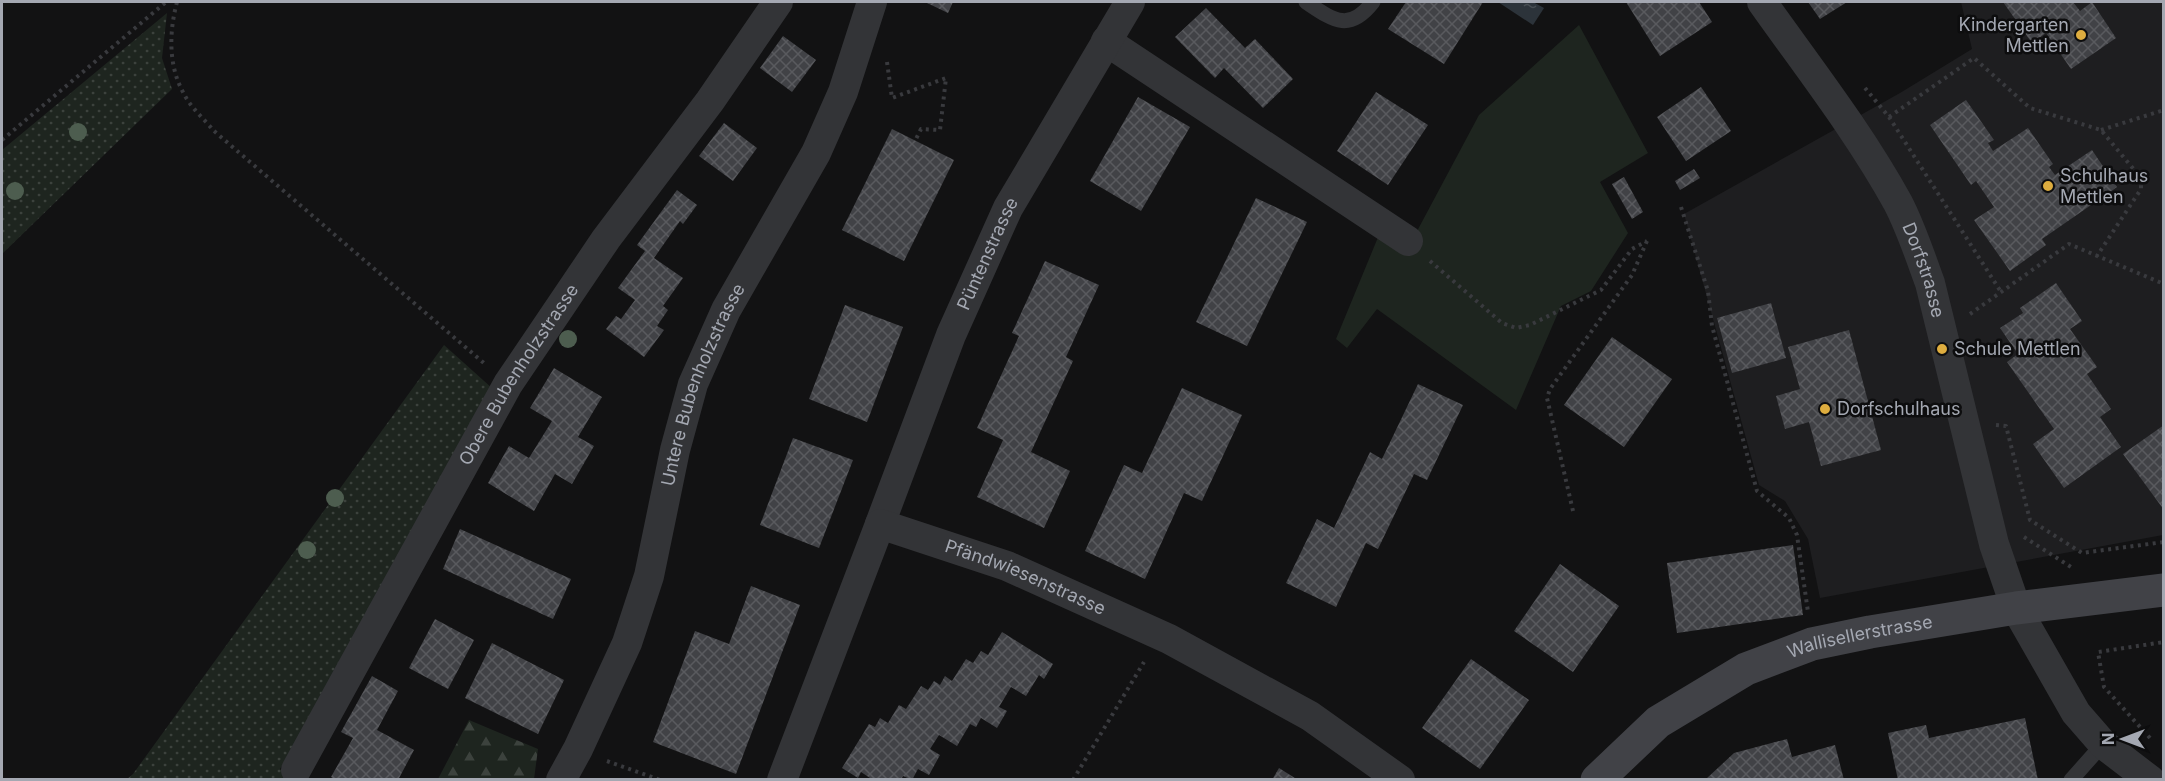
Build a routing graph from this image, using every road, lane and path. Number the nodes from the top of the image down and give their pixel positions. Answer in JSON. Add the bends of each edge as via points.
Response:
{"nodes":[{"id":1,"x":166,"y":2,"type":"edge"},
{"id":2,"x":177,"y":2,"type":"edge"},
{"id":3,"x":778,"y":2,"type":"edge"},
{"id":4,"x":872,"y":2,"type":"edge"},
{"id":5,"x":1130,"y":2,"type":"edge"},
{"id":6,"x":1306,"y":2,"type":"edge"},
{"id":7,"x":1373,"y":2,"type":"edge"},
{"id":8,"x":1762,"y":2,"type":"edge"},
{"id":9,"x":1106,"y":41,"type":"junction"},
{"id":10,"x":886,"y":54,"type":"dead end"},
{"id":11,"x":1831,"y":101,"type":"junction"},
{"id":12,"x":2163,"y":110,"type":"edge"},
{"id":13,"x":1889,"y":117,"type":"junction"},
{"id":14,"x":2101,"y":130,"type":"junction"},
{"id":15,"x":2,"y":140,"type":"edge"},
{"id":16,"x":915,"y":141,"type":"dead end"},
{"id":17,"x":1681,"y":207,"type":"dead end"},
{"id":18,"x":1408,"y":241,"type":"joint"},
{"id":19,"x":2097,"y":256,"type":"junction"},
{"id":20,"x":2163,"y":284,"type":"edge"},
{"id":21,"x":2001,"y":292,"type":"junction"},
{"id":22,"x":1965,"y":317,"type":"dead end"},
{"id":23,"x":508,"y":384,"type":"junction"},
{"id":24,"x":1986,"y":423,"type":"dead end"},
{"id":25,"x":1573,"y":511,"type":"dead end"},
{"id":26,"x":880,"y":524,"type":"junction"},
{"id":27,"x":2022,"y":536,"type":"dead end"},
{"id":28,"x":2163,"y":542,"type":"edge"},
{"id":29,"x":2075,"y":569,"type":"dead end"},
{"id":30,"x":2163,"y":590,"type":"edge"},
{"id":31,"x":2016,"y":608,"type":"junction"},
{"id":32,"x":1808,"y":615,"type":"dead end"},
{"id":33,"x":1160,"y":635,"type":"junction"},
{"id":34,"x":2163,"y":642,"type":"edge"},
{"id":35,"x":2151,"y":739,"type":"dead end"},
{"id":36,"x":2103,"y":744,"type":"junction"},
{"id":37,"x":605,"y":760,"type":"dead end"},
{"id":38,"x":296,"y":770,"type":"dead end"},
{"id":39,"x":561,"y":780,"type":"edge"},
{"id":40,"x":660,"y":780,"type":"edge"},
{"id":41,"x":782,"y":780,"type":"edge"},
{"id":42,"x":1073,"y":780,"type":"edge"},
{"id":43,"x":1400,"y":780,"type":"edge"},
{"id":44,"x":1597,"y":780,"type":"edge"},
{"id":45,"x":2071,"y":780,"type":"edge"},
{"id":46,"x":2150,"y":780,"type":"edge"}],
"edges":[{"from":1,"to":15,"type":"path"},
{"from":2,"to":23,"type":"path","via":[[171,55],[184,94],[214,131]]},
{"from":3,"to":23,"type":"street","name":"Obere Bubenholzstrasse","via":[[606,240]]},
{"from":4,"to":39,"type":"street","name":"Untere Bubenholzstrasse","via":[[843,92],[816,153],[726,310],[693,384],[649,576],[631,632]]},
{"from":5,"to":9,"type":"street","name":"Püntenstrasse"},
{"from":6,"to":7,"type":"lane","via":[[1328,16],[1348,22],[1362,16]]},
{"from":8,"to":11,"type":"street","name":"Dorfstrasse"},
{"from":9,"to":18,"type":"street"},
{"from":9,"to":26,"type":"street","name":"Püntenstrasse","via":[[1008,208],[951,335]]},
{"from":10,"to":16,"type":"path","via":[[892,98],[946,78],[940,130],[921,129]]},
{"from":11,"to":13,"type":"path","via":[[1863,86]]},
{"from":11,"to":31,"type":"street","name":"Dorfstrasse","via":[[1898,203],[1930,283],[1994,544]]},
{"from":12,"to":14,"type":"path"},
{"from":13,"to":14,"type":"path","via":[[1974,58],[2030,108]]},
{"from":13,"to":21,"type":"path"},
{"from":14,"to":19,"type":"path","via":[[2141,178],[2141,189]]},
{"from":17,"to":32,"type":"path","via":[[1708,291],[1712,326],[1757,491],[1790,518],[1797,535]]},
{"from":18,"to":25,"type":"path","via":[[1502,323],[1516,328],[1602,290],[1632,249],[1647,241],[1632,275],[1547,398]]},
{"from":19,"to":20,"type":"path"},
{"from":19,"to":21,"type":"path","via":[[2069,244]]},
{"from":21,"to":22,"type":"path"},
{"from":23,"to":38,"type":"street","name":"Obere Bubenholzstrasse"},
{"from":24,"to":28,"type":"path","via":[[2006,426],[2030,520],[2082,554]]},
{"from":26,"to":33,"type":"street","name":"Pfändwiesenstrasse","via":[[1007,566]]},
{"from":26,"to":41,"type":"street"},
{"from":27,"to":29,"type":"path"},
{"from":30,"to":31,"type":"main road","name":"Wallisellerstrasse"},
{"from":31,"to":36,"type":"street","name":"Dorfstrasse","via":[[2076,713]]},
{"from":31,"to":44,"type":"main road","name":"Wallisellerstrasse","via":[[1812,645],[1746,669],[1658,722]]},
{"from":33,"to":42,"type":"path"},
{"from":33,"to":43,"type":"street","name":"Pfändwiesenstrasse","via":[[1310,716]]},
{"from":34,"to":35,"type":"path","via":[[2098,652],[2104,687]]},
{"from":36,"to":45,"type":"lane"},
{"from":36,"to":46,"type":"street","name":"Dorfstrasse"},
{"from":37,"to":40,"type":"path"}]}
